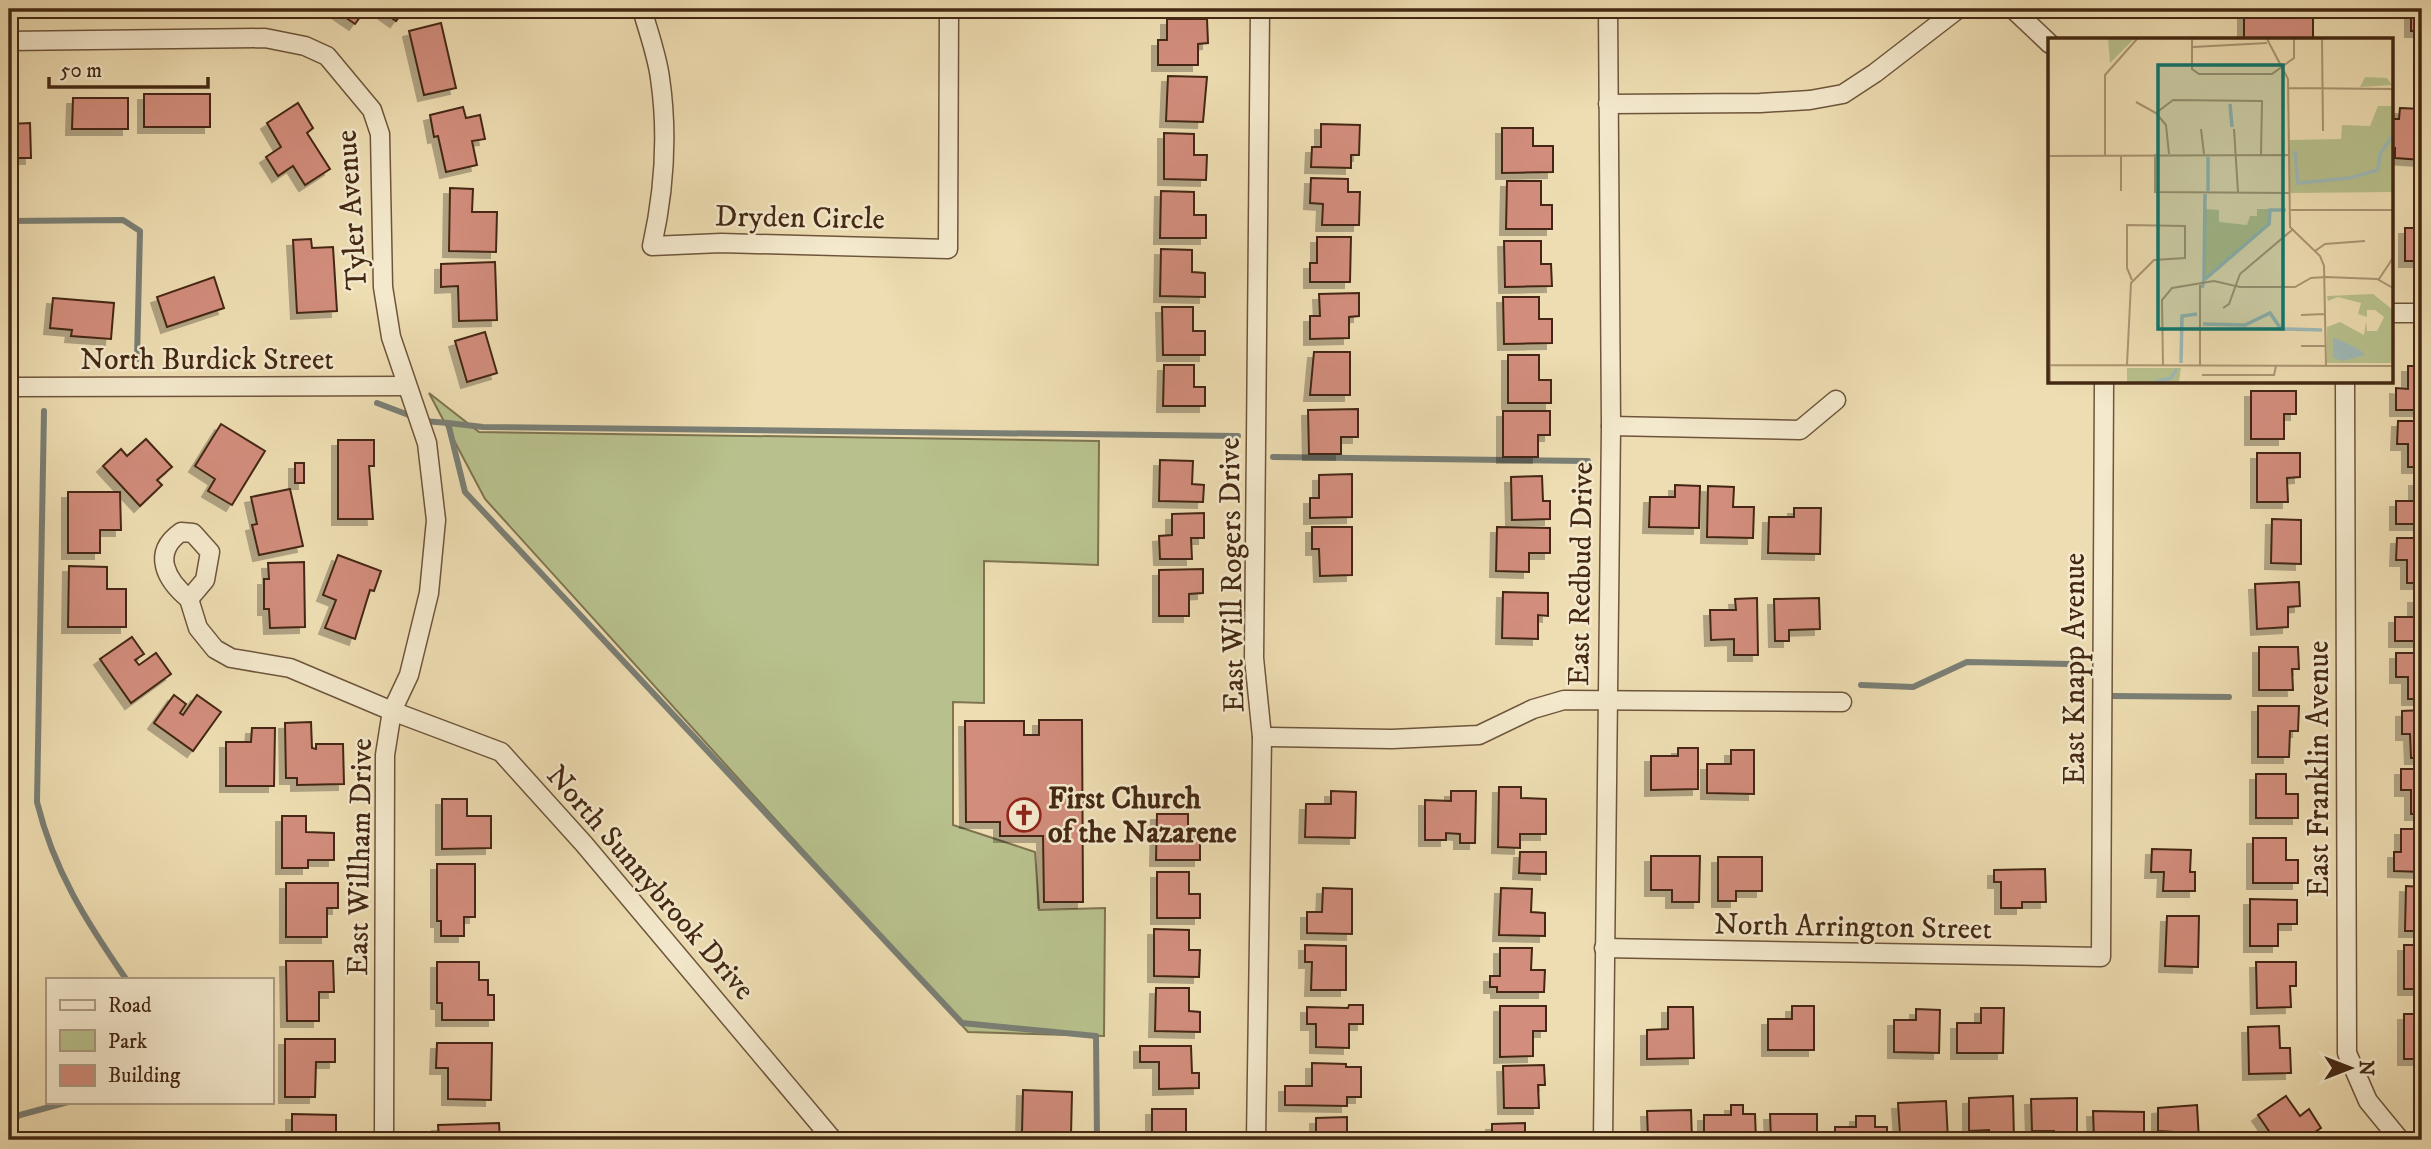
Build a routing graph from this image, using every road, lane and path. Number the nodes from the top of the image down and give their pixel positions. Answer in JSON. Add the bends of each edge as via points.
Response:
{"nodes":[{"id":1,"x":642,"y":9,"type":"edge"},
{"id":2,"x":949,"y":9,"type":"edge"},
{"id":3,"x":1260,"y":9,"type":"edge"},
{"id":4,"x":1608,"y":9,"type":"edge"},
{"id":5,"x":1958,"y":9,"type":"edge"},
{"id":6,"x":2013,"y":9,"type":"edge"},
{"id":7,"x":9,"y":41,"type":"edge"},
{"id":8,"x":2048,"y":43,"type":"edge"},
{"id":9,"x":1608,"y":104,"type":"junction"},
{"id":10,"x":2392,"y":313,"type":"edge"},
{"id":11,"x":2422,"y":313,"type":"edge"},
{"id":12,"x":391,"y":337,"type":"joint"},
{"id":13,"x":2104,"y":383,"type":"edge"},
{"id":14,"x":2345,"y":383,"type":"edge"},
{"id":15,"x":406,"y":386,"type":"junction"},
{"id":16,"x":9,"y":387,"type":"edge"},
{"id":17,"x":1836,"y":400,"type":"dead end"},
{"id":18,"x":1611,"y":426,"type":"junction"},
{"id":19,"x":189,"y":599,"type":"dead end"},
{"id":20,"x":1606,"y":701,"type":"junction"},
{"id":21,"x":1842,"y":702,"type":"dead end"},
{"id":22,"x":392,"y":711,"type":"junction"},
{"id":23,"x":1262,"y":737,"type":"junction"},
{"id":24,"x":1604,"y":948,"type":"junction"},
{"id":25,"x":2101,"y":957,"type":"joint"},
{"id":26,"x":384,"y":1140,"type":"edge"},
{"id":27,"x":833,"y":1140,"type":"edge"},
{"id":28,"x":1256,"y":1140,"type":"edge"},
{"id":29,"x":1603,"y":1140,"type":"edge"},
{"id":30,"x":2400,"y":1140,"type":"edge"}],
"edges":[{"from":1,"to":2,"type":"street","name":"Dryden Circle","via":[[660,76],[664,137],[661,208],[652,246],[721,243],[948,249]]},
{"from":3,"to":23,"type":"street","name":"East Will Rogers Drive","via":[[1254,658]]},
{"from":4,"to":9,"type":"street","name":"East Redbud Drive"},
{"from":5,"to":9,"type":"street","via":[[1843,94],[1798,101]]},
{"from":6,"to":8,"type":"street"},
{"from":7,"to":12,"type":"street","name":"Tyler Avenue","via":[[265,38],[327,56],[372,110],[380,134],[383,288]]},
{"from":9,"to":18,"type":"street","name":"East Redbud Drive"},
{"from":10,"to":11,"type":"street"},
{"from":12,"to":15,"type":"street","name":"East Willham Drive"},
{"from":13,"to":25,"type":"street","name":"East Knapp Avenue"},
{"from":14,"to":30,"type":"street","name":"East Franklin Avenue","via":[[2347,1053],[2368,1101]]},
{"from":15,"to":16,"type":"street","name":"North Burdick Street"},
{"from":15,"to":22,"type":"street","name":"East Willham Drive","via":[[426,443],[436,520],[429,593],[409,675]]},
{"from":17,"to":18,"type":"street","via":[[1800,430]]},
{"from":18,"to":20,"type":"street","name":"East Redbud Drive"},
{"from":19,"to":22,"type":"street","name":"North Sunnybrook Drive","via":[[198,628],[215,649],[231,658],[290,668]]},
{"from":20,"to":21,"type":"street"},
{"from":20,"to":23,"type":"street","via":[[1564,700],[1479,734],[1392,739]]},
{"from":20,"to":24,"type":"street","name":"East Redbud Drive"},
{"from":22,"to":26,"type":"street","name":"East Willham Drive","via":[[385,755]]},
{"from":22,"to":27,"type":"street","name":"North Sunnybrook Drive","via":[[501,752]]},
{"from":23,"to":28,"type":"street","name":"East Will Rogers Drive"},
{"from":24,"to":25,"type":"street","name":"North Arrington Street"},
{"from":24,"to":29,"type":"street","name":"East Redbud Drive"}]}
